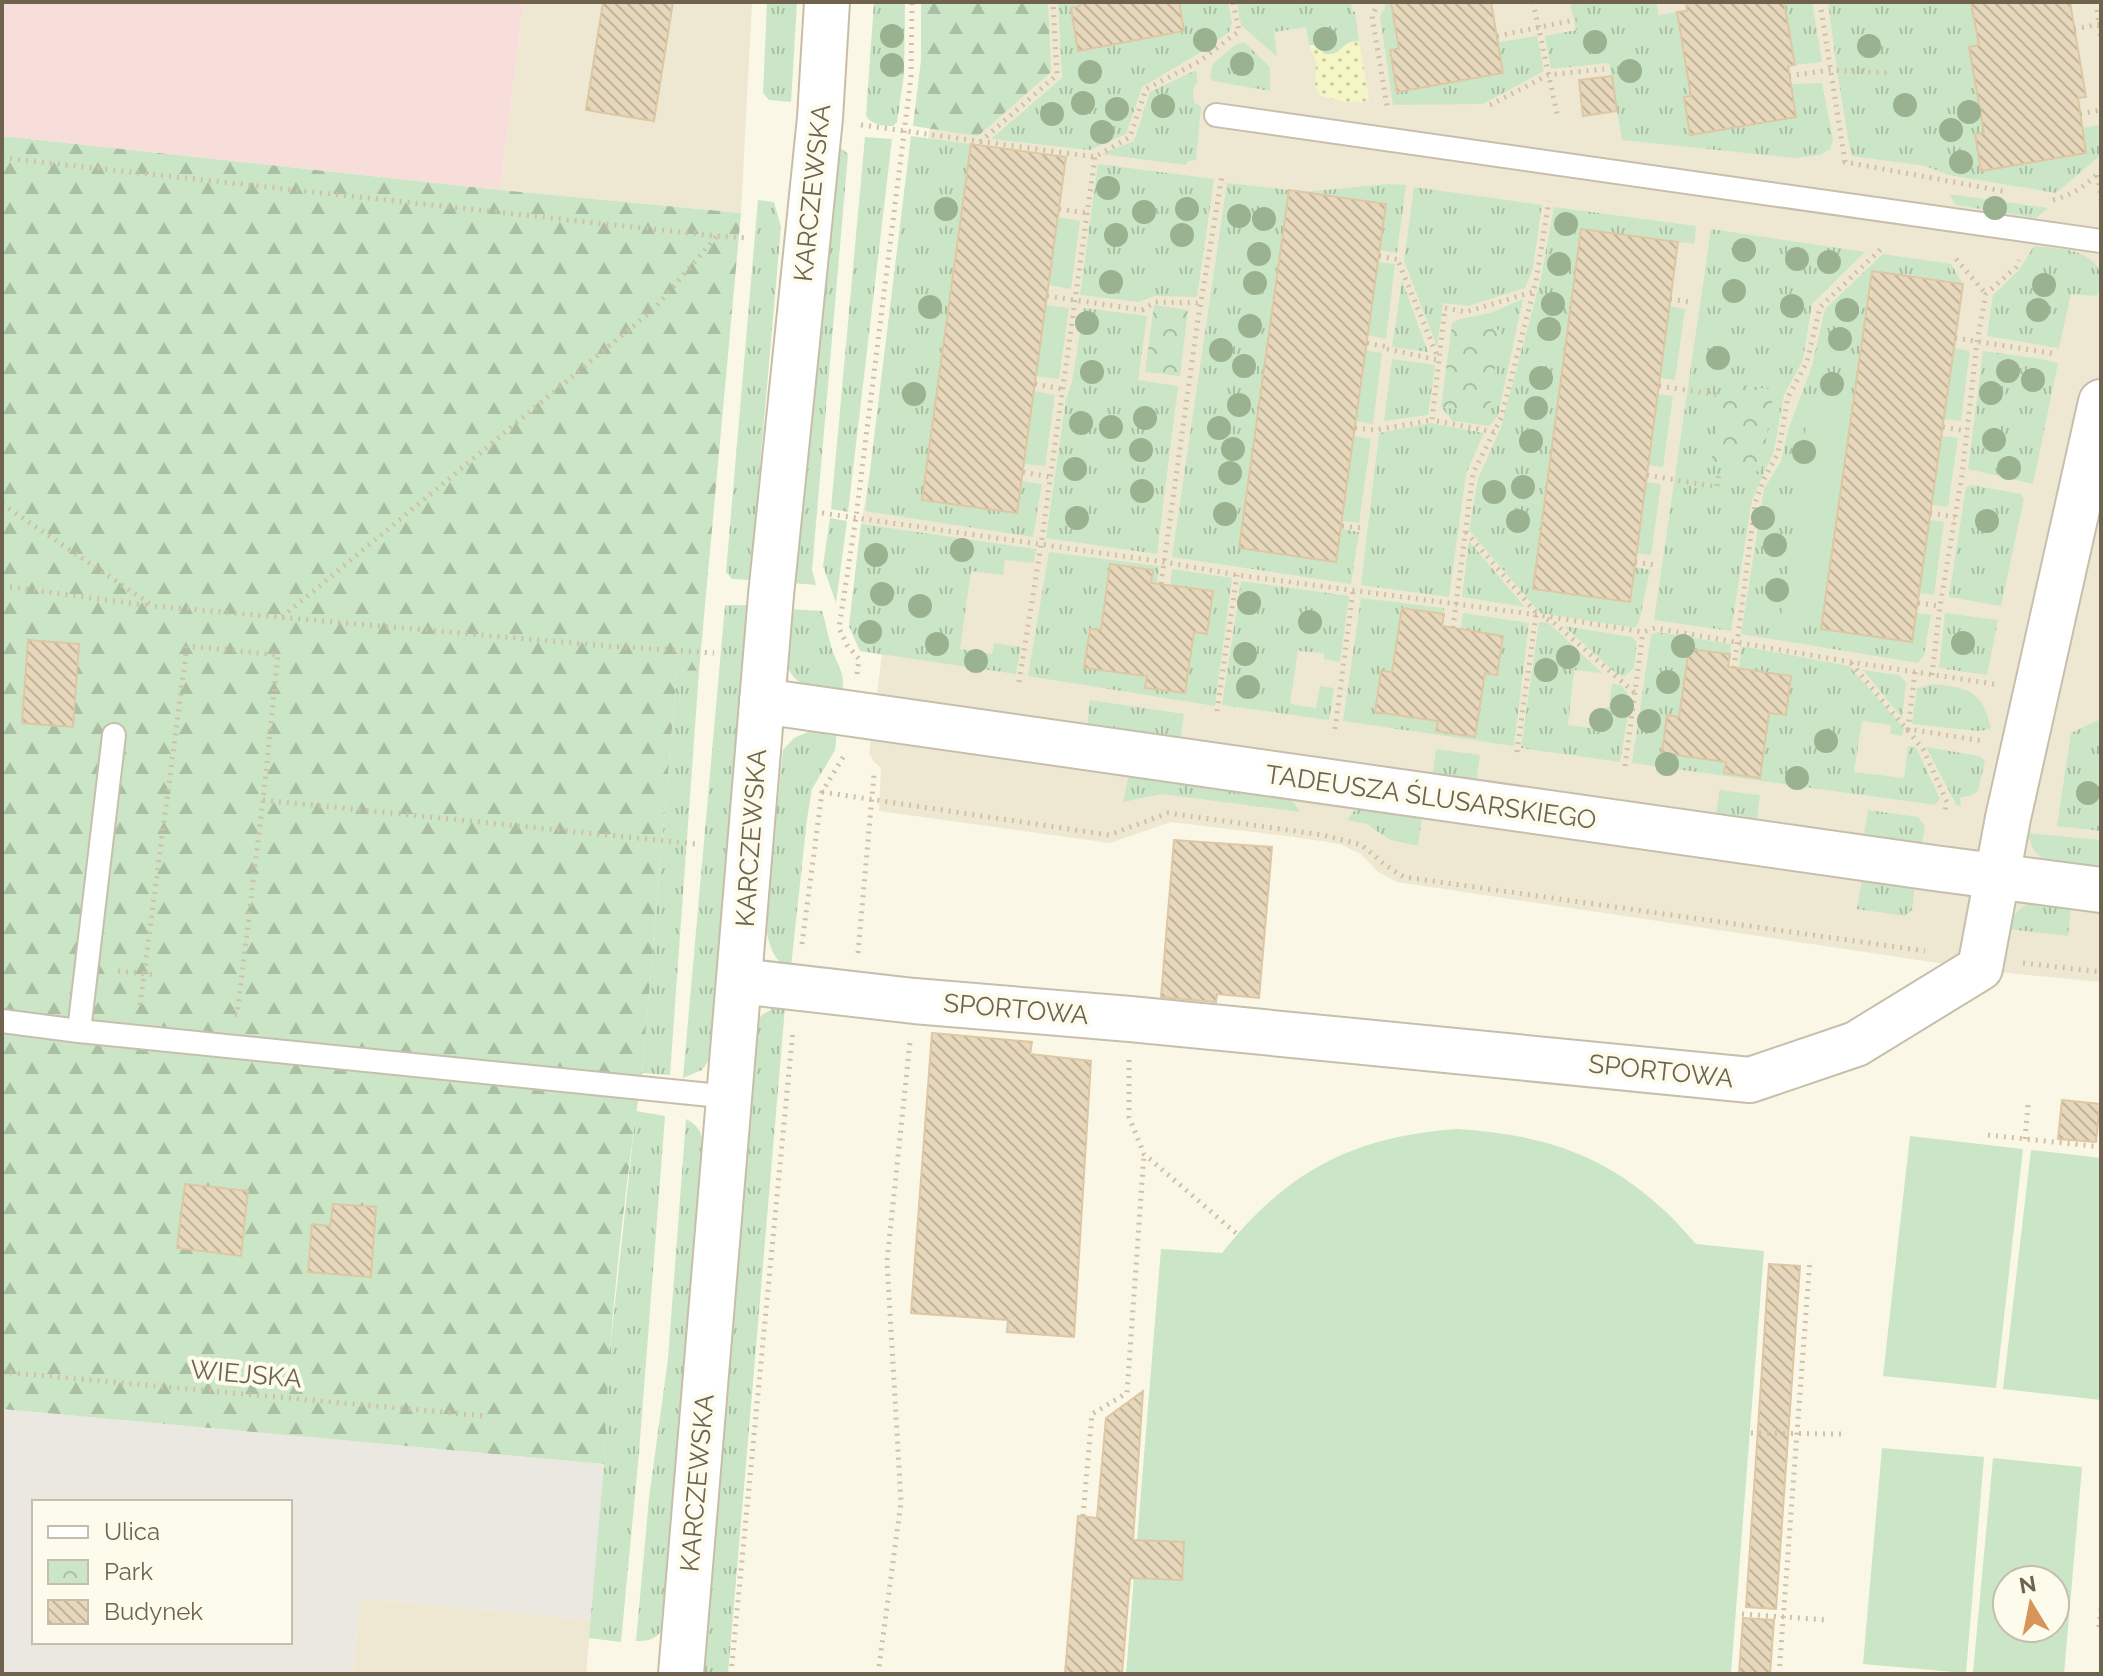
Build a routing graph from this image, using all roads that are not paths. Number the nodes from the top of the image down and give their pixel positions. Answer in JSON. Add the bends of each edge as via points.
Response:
{"nodes":[{"id":1,"x":827,"y":2,"type":"edge"},
{"id":2,"x":1216,"y":115,"type":"dead end"},
{"id":3,"x":2101,"y":241,"type":"edge"},
{"id":4,"x":2101,"y":402,"type":"edge"},
{"id":5,"x":762,"y":701,"type":"junction"},
{"id":6,"x":114,"y":735,"type":"dead end"},
{"id":7,"x":1997,"y":877,"type":"junction"},
{"id":8,"x":2101,"y":890,"type":"edge"},
{"id":9,"x":740,"y":981,"type":"junction"},
{"id":10,"x":2,"y":1021,"type":"edge"},
{"id":11,"x":79,"y":1031,"type":"junction"},
{"id":12,"x":730,"y":1097,"type":"junction"},
{"id":13,"x":681,"y":1674,"type":"edge"}],
"edges":[{"from":1,"to":5,"type":"street","name":"KARCZEWSKA"},
{"from":2,"to":3,"type":"lane"},
{"from":4,"to":7,"type":"street"},
{"from":5,"to":7,"type":"street","name":"TADEUSZA ŚLUSARSKIEGO"},
{"from":5,"to":9,"type":"street","name":"KARCZEWSKA"},
{"from":6,"to":11,"type":"lane"},
{"from":7,"to":8,"type":"street","name":"TADEUSZA ŚLUSARSKIEGO"},
{"from":7,"to":9,"type":"street","name":"SPORTOWA","via":[[1980,968],[1856,1044],[1750,1080]]},
{"from":9,"to":12,"type":"street","name":"KARCZEWSKA"},
{"from":10,"to":11,"type":"lane"},
{"from":11,"to":12,"type":"lane"},
{"from":12,"to":13,"type":"street","name":"KARCZEWSKA"}]}
